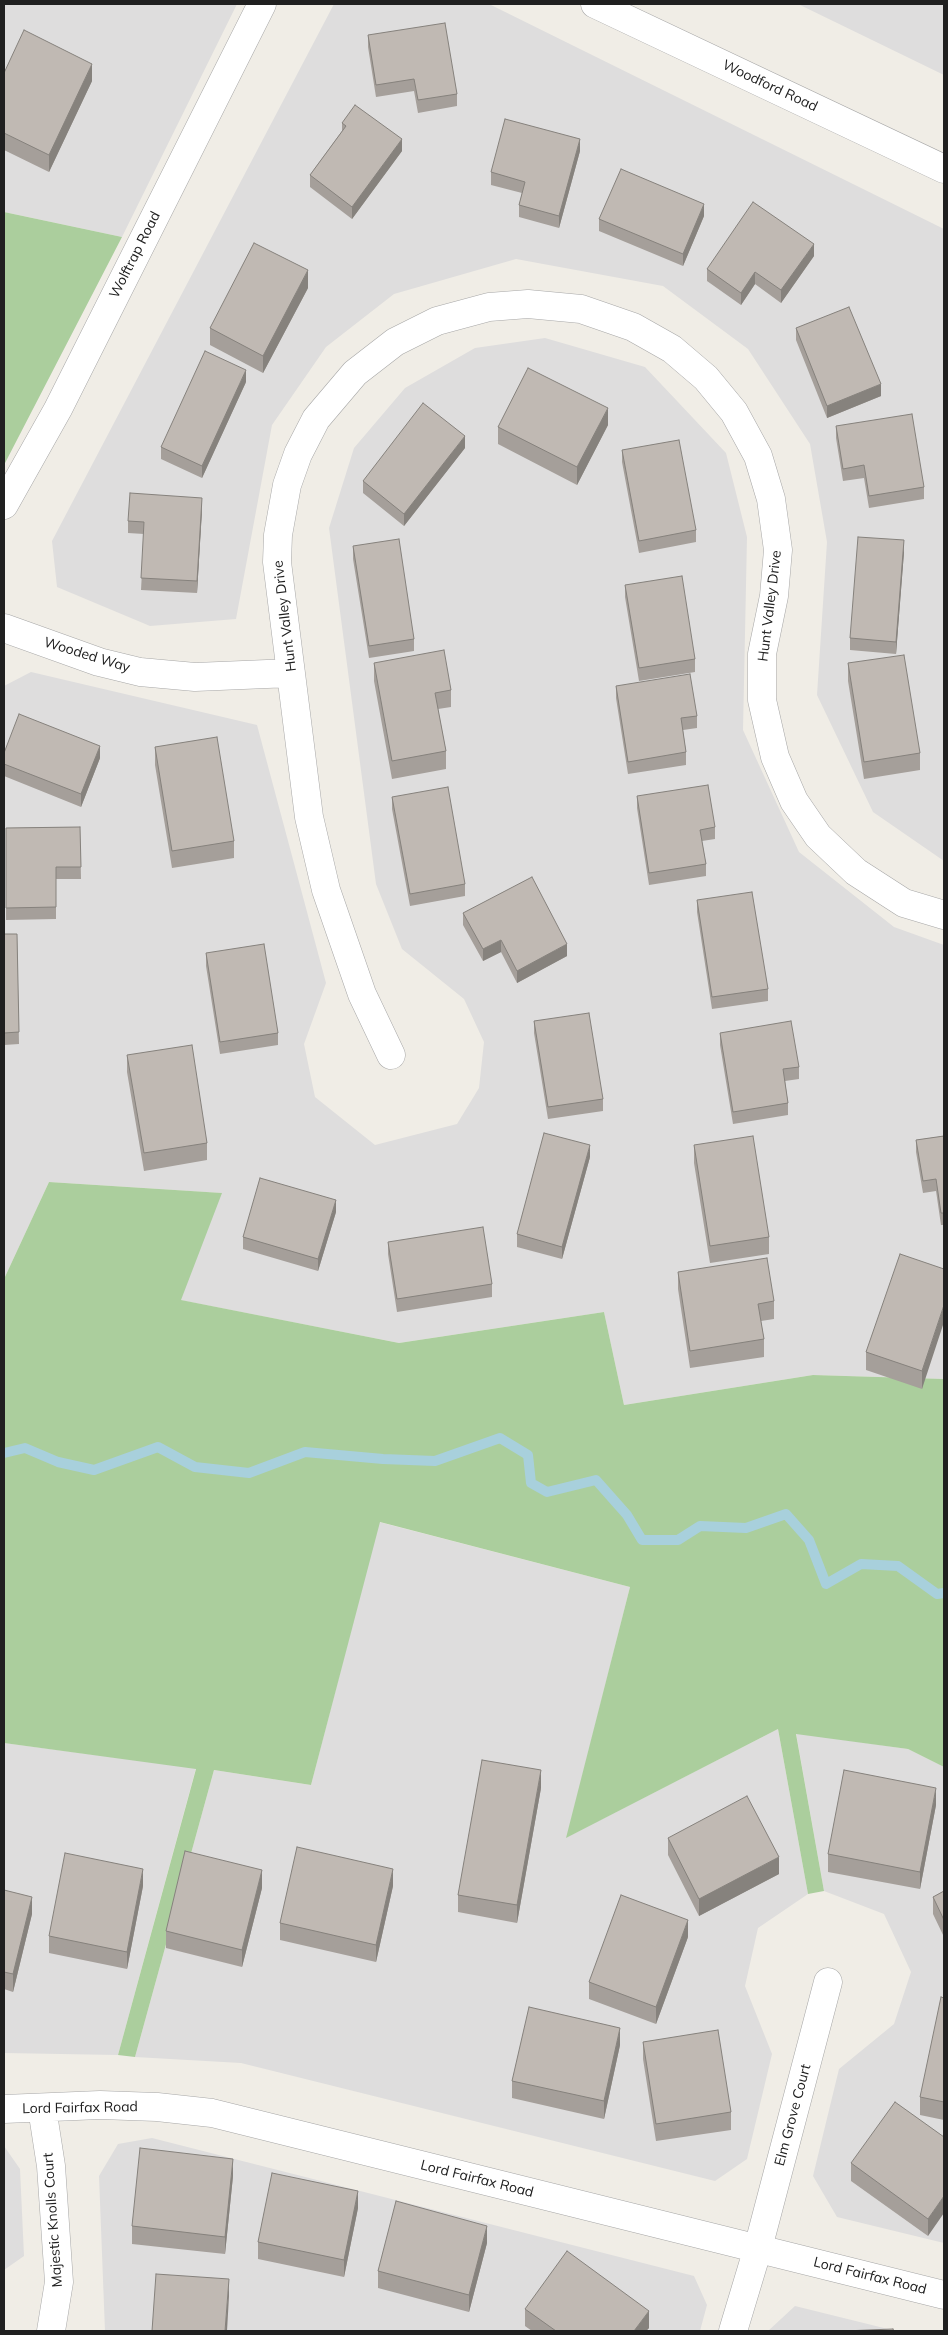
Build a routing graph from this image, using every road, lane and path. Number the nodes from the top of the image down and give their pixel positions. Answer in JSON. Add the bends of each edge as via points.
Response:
{"nodes":[{"id":1,"x":262,"y":4,"type":"edge"},
{"id":2,"x":595,"y":4,"type":"edge"},
{"id":3,"x":944,"y":168,"type":"edge"},
{"id":4,"x":4,"y":505,"type":"edge"},
{"id":5,"x":4,"y":628,"type":"edge"},
{"id":6,"x":291,"y":673,"type":"junction"},
{"id":7,"x":944,"y":915,"type":"edge"},
{"id":8,"x":390,"y":1055,"type":"dead end"},
{"id":9,"x":828,"y":1982,"type":"dead end"},
{"id":10,"x":42,"y":2108,"type":"junction"},
{"id":11,"x":4,"y":2109,"type":"edge"},
{"id":12,"x":758,"y":2248,"type":"junction"},
{"id":13,"x":944,"y":2295,"type":"edge"},
{"id":14,"x":51,"y":2331,"type":"edge"},
{"id":15,"x":733,"y":2331,"type":"edge"}],
"edges":[{"from":1,"to":4,"type":"street","name":"Wolftrap Road","via":[[58,409]]},
{"from":2,"to":3,"type":"street","name":"Woodford Road"},
{"from":5,"to":6,"type":"street","name":"Wooded Way","via":[[99,662],[140,672],[195,676]]},
{"from":6,"to":7,"type":"street","name":"Hunt Valley Drive","via":[[277,562],[278,535],[287,486],[316,418],[355,373],[395,342],[437,321],[489,307],[528,304],[582,309],[633,326],[672,349],[706,378],[734,412],[758,456],[772,499],[778,550],[774,596],[762,654],[762,700],[775,757],[794,801],[818,836],[856,872],[904,903]]},
{"from":6,"to":8,"type":"street","name":"Hunt Valley Drive","via":[[309,817],[326,890],[362,994]]},
{"from":9,"to":12,"type":"street","name":"Elm Grove Court"},
{"from":10,"to":11,"type":"street","name":"Lord Fairfax Road"},
{"from":10,"to":12,"type":"street","name":"Lord Fairfax Road","via":[[100,2105],[212,2113]]},
{"from":10,"to":14,"type":"street","name":"Majestic Knolls Court","via":[[51,2166],[59,2282]]},
{"from":12,"to":13,"type":"street","name":"Lord Fairfax Road"},
{"from":12,"to":15,"type":"street","name":"Elm Grove Court"}]}
